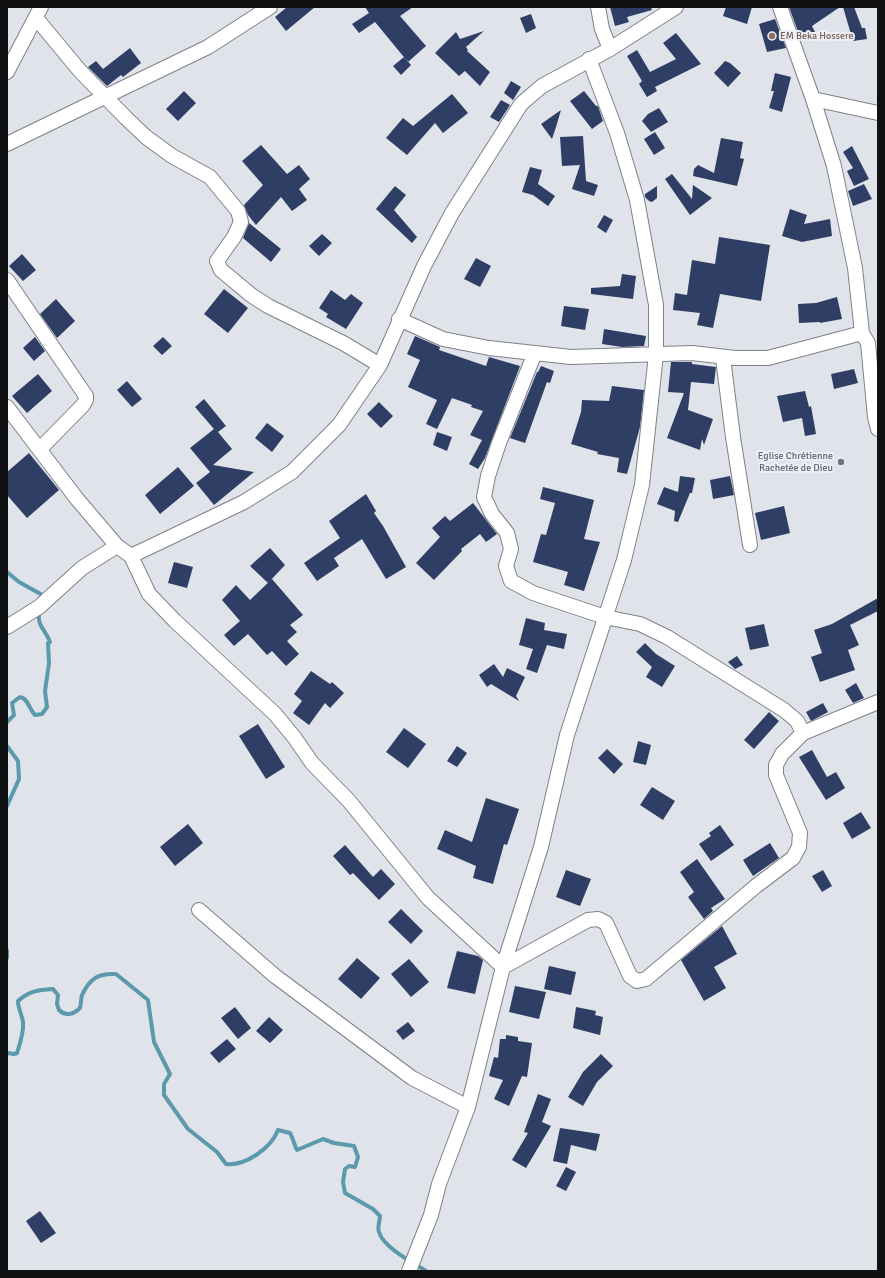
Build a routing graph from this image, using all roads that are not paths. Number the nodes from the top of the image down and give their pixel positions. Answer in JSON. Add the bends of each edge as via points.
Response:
{"nodes":[{"id":1,"x":270,"y":7,"type":"edge"},
{"id":2,"x":598,"y":7,"type":"edge"},
{"id":3,"x":676,"y":7,"type":"edge"},
{"id":4,"x":780,"y":7,"type":"edge"},
{"id":5,"x":39,"y":12,"type":"edge"},
{"id":6,"x":610,"y":49,"type":"junction"},
{"id":7,"x":589,"y":59,"type":"junction"},
{"id":8,"x":7,"y":72,"type":"edge"},
{"id":9,"x":105,"y":97,"type":"junction"},
{"id":10,"x":813,"y":99,"type":"junction"},
{"id":11,"x":878,"y":113,"type":"edge"},
{"id":12,"x":7,"y":144,"type":"edge"},
{"id":13,"x":7,"y":280,"type":"edge"},
{"id":14,"x":399,"y":319,"type":"junction"},
{"id":15,"x":869,"y":340,"type":"edge"},
{"id":16,"x":656,"y":354,"type":"junction"},
{"id":17,"x":534,"y":355,"type":"junction"},
{"id":18,"x":723,"y":358,"type":"junction"},
{"id":19,"x":380,"y":365,"type":"junction"},
{"id":20,"x":7,"y":407,"type":"edge"},
{"id":21,"x":878,"y":429,"type":"edge"},
{"id":22,"x":40,"y":449,"type":"junction"},
{"id":23,"x":750,"y":545,"type":"dead end"},
{"id":24,"x":117,"y":546,"type":"junction"},
{"id":25,"x":131,"y":556,"type":"junction"},
{"id":26,"x":604,"y":617,"type":"junction"},
{"id":27,"x":7,"y":627,"type":"edge"},
{"id":28,"x":878,"y":702,"type":"edge"},
{"id":29,"x":803,"y":733,"type":"junction"},
{"id":30,"x":199,"y":910,"type":"dead end"},
{"id":31,"x":503,"y":967,"type":"junction"},
{"id":32,"x":468,"y":1107,"type":"junction"},
{"id":33,"x":409,"y":1271,"type":"edge"}],
"edges":[{"from":1,"to":9,"type":"street","via":[[208,47]]},
{"from":2,"to":6,"type":"street","via":[[602,29]]},
{"from":3,"to":6,"type":"street"},
{"from":4,"to":10,"type":"street"},
{"from":5,"to":8,"type":"street"},
{"from":5,"to":9,"type":"street","via":[[80,71]]},
{"from":6,"to":7,"type":"street"},
{"from":7,"to":14,"type":"street","via":[[542,86],[521,104],[452,212]]},
{"from":7,"to":16,"type":"street","via":[[617,133],[637,200],[656,305]]},
{"from":9,"to":12,"type":"street"},
{"from":9,"to":19,"type":"street","via":[[146,137],[210,178],[238,211],[241,222],[217,261],[221,270],[268,306],[343,343]]},
{"from":10,"to":11,"type":"street"},
{"from":10,"to":15,"type":"street","via":[[839,186]]},
{"from":13,"to":22,"type":"street","via":[[86,396],[83,405]]},
{"from":14,"to":17,"type":"street","via":[[443,339]]},
{"from":14,"to":19,"type":"street"},
{"from":15,"to":18,"type":"street","via":[[768,358]]},
{"from":15,"to":21,"type":"street"},
{"from":16,"to":17,"type":"street","via":[[571,357]]},
{"from":16,"to":18,"type":"street","via":[[692,353]]},
{"from":16,"to":26,"type":"street","via":[[642,485],[624,560]]},
{"from":17,"to":26,"type":"street","via":[[499,443],[484,497],[492,514],[507,533],[511,549],[506,566],[511,581],[533,593]]},
{"from":18,"to":23,"type":"street"},
{"from":19,"to":25,"type":"street","via":[[339,425],[292,472],[244,502]]},
{"from":20,"to":22,"type":"street"},
{"from":22,"to":24,"type":"street","via":[[77,499]]},
{"from":24,"to":25,"type":"street"},
{"from":24,"to":27,"type":"street","via":[[82,568],[39,607]]},
{"from":25,"to":31,"type":"street","via":[[149,594],[275,714],[312,763],[349,801],[428,898]]},
{"from":26,"to":29,"type":"street","via":[[640,624],[667,637],[784,710],[797,721]]},
{"from":26,"to":31,"type":"street","via":[[567,735],[541,847]]},
{"from":28,"to":29,"type":"street"},
{"from":29,"to":31,"type":"street","via":[[782,754],[776,765],[776,775],[800,833],[799,846],[793,858],[646,979],[637,981],[630,976],[606,923],[598,919],[588,920]]},
{"from":30,"to":32,"type":"street","via":[[275,976],[412,1078]]},
{"from":31,"to":32,"type":"street"},
{"from":32,"to":33,"type":"street"}]}
